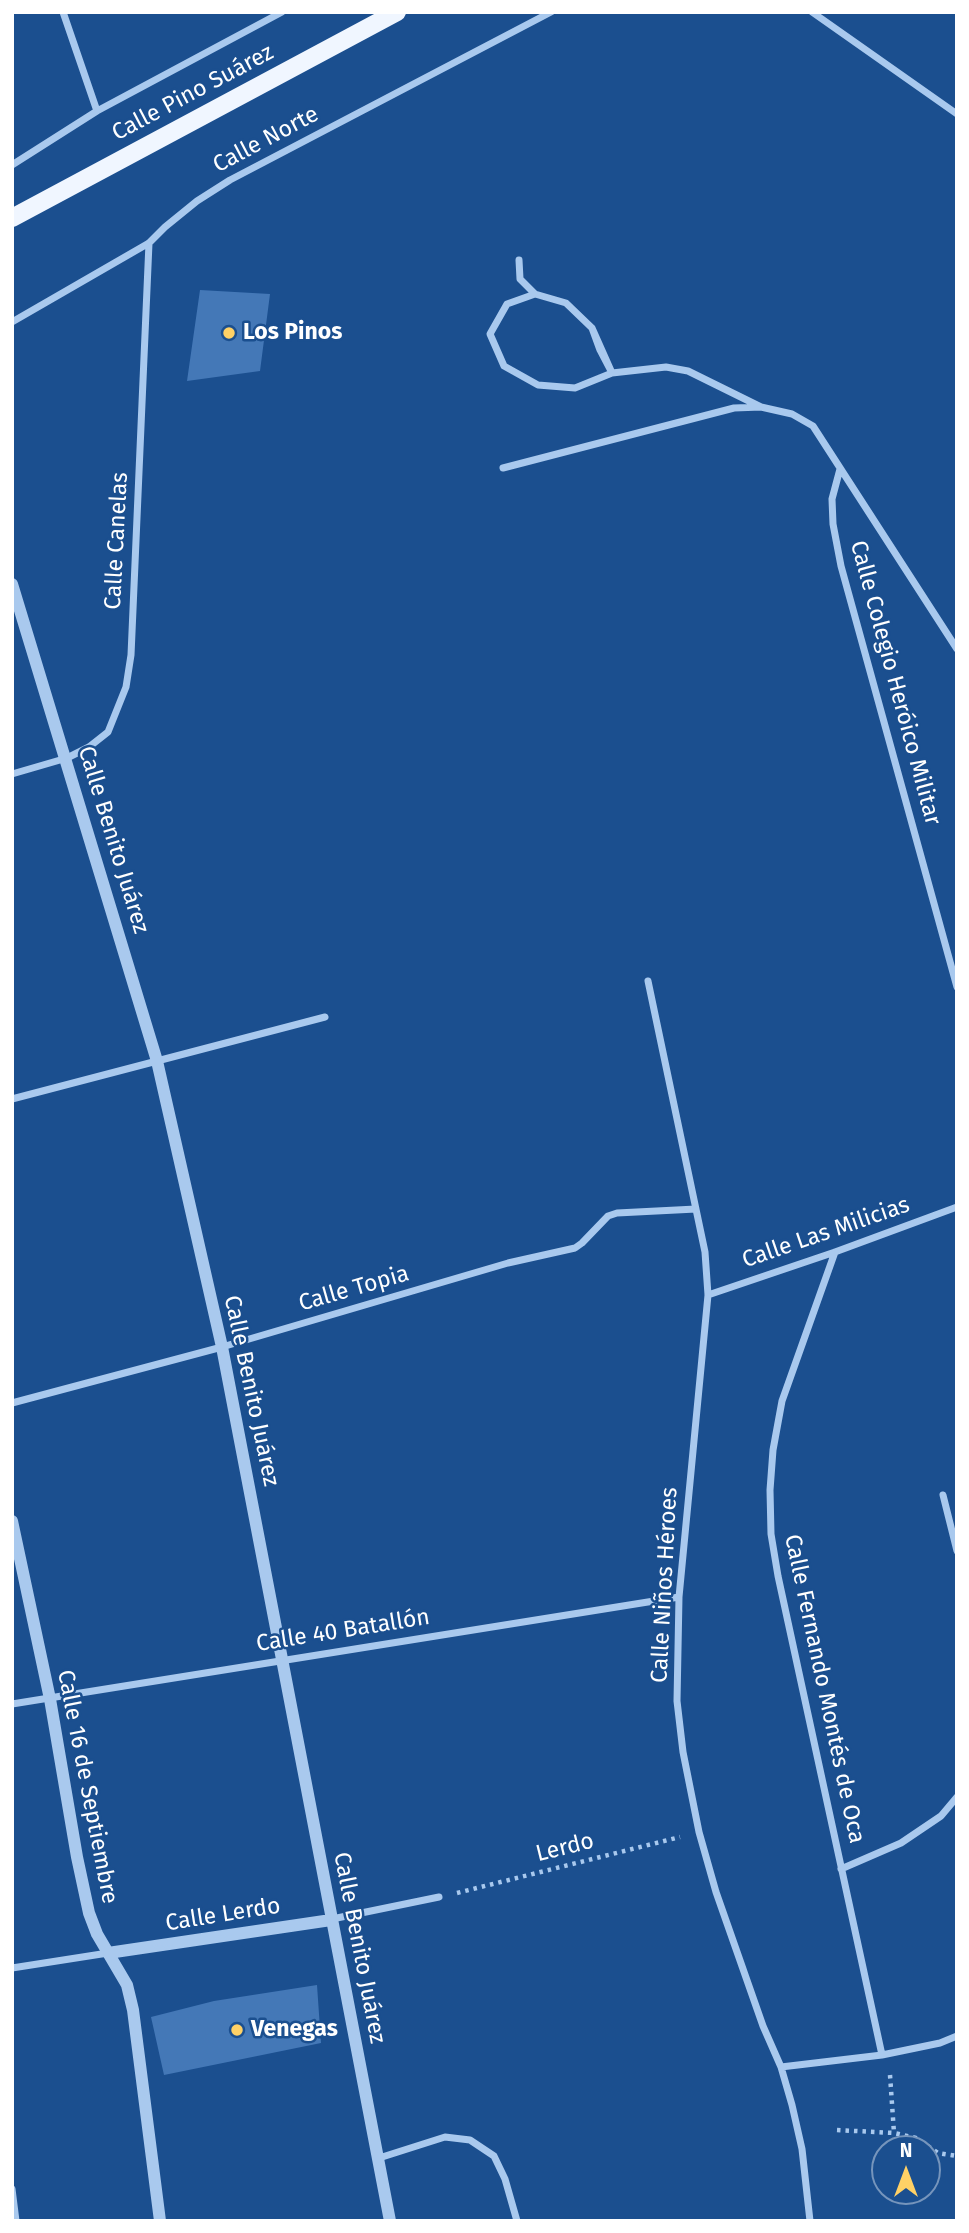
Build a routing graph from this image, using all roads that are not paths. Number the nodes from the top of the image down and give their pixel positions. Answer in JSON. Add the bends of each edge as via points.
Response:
{"nodes":[{"id":1,"x":63,"y":12,"type":"edge"},
{"id":2,"x":282,"y":12,"type":"edge"},
{"id":3,"x":397,"y":12,"type":"edge"},
{"id":4,"x":551,"y":12,"type":"edge"},
{"id":5,"x":812,"y":12,"type":"edge"},
{"id":6,"x":97,"y":110,"type":"junction"},
{"id":7,"x":957,"y":114,"type":"edge"},
{"id":8,"x":12,"y":165,"type":"edge"},
{"id":9,"x":12,"y":218,"type":"edge"},
{"id":10,"x":149,"y":243,"type":"junction"},
{"id":11,"x":519,"y":260,"type":"dead end"},
{"id":12,"x":535,"y":294,"type":"junction"},
{"id":13,"x":12,"y":322,"type":"edge"},
{"id":14,"x":612,"y":373,"type":"junction"},
{"id":15,"x":761,"y":407,"type":"junction"},
{"id":16,"x":503,"y":468,"type":"dead end"},
{"id":17,"x":841,"y":469,"type":"junction"},
{"id":18,"x":12,"y":584,"type":"edge"},
{"id":19,"x":957,"y":649,"type":"edge"},
{"id":20,"x":67,"y":758,"type":"junction"},
{"id":21,"x":12,"y":774,"type":"edge"},
{"id":22,"x":648,"y":981,"type":"dead end"},
{"id":23,"x":957,"y":987,"type":"edge"},
{"id":24,"x":324,"y":1017,"type":"dead end"},
{"id":25,"x":157,"y":1061,"type":"junction"},
{"id":26,"x":12,"y":1099,"type":"edge"},
{"id":27,"x":957,"y":1207,"type":"edge"},
{"id":28,"x":696,"y":1209,"type":"junction"},
{"id":29,"x":835,"y":1252,"type":"junction"},
{"id":30,"x":708,"y":1295,"type":"junction"},
{"id":31,"x":222,"y":1347,"type":"junction"},
{"id":32,"x":12,"y":1403,"type":"edge"},
{"id":33,"x":943,"y":1495,"type":"dead end"},
{"id":34,"x":12,"y":1521,"type":"edge"},
{"id":35,"x":957,"y":1551,"type":"edge"},
{"id":36,"x":680,"y":1597,"type":"junction"},
{"id":37,"x":283,"y":1659,"type":"junction"},
{"id":38,"x":50,"y":1699,"type":"junction"},
{"id":39,"x":12,"y":1704,"type":"edge"},
{"id":40,"x":957,"y":1797,"type":"edge"},
{"id":41,"x":841,"y":1869,"type":"junction"},
{"id":42,"x":439,"y":1897,"type":"road end"},
{"id":43,"x":331,"y":1920,"type":"junction"},
{"id":44,"x":108,"y":1953,"type":"junction"},
{"id":45,"x":12,"y":1968,"type":"edge"},
{"id":46,"x":957,"y":2036,"type":"edge"},
{"id":47,"x":886,"y":2055,"type":"junction"},
{"id":48,"x":781,"y":2067,"type":"junction"},
{"id":49,"x":379,"y":2158,"type":"junction"},
{"id":50,"x":12,"y":2189,"type":"edge"},
{"id":51,"x":16,"y":2221,"type":"edge"},
{"id":52,"x":160,"y":2221,"type":"edge"},
{"id":53,"x":390,"y":2221,"type":"edge"},
{"id":54,"x":517,"y":2221,"type":"edge"},
{"id":55,"x":810,"y":2221,"type":"edge"}],
"edges":[{"from":1,"to":6,"type":"street"},
{"from":2,"to":6,"type":"street"},
{"from":3,"to":9,"type":"main road","name":"Calle Pino Suárez"},
{"from":4,"to":10,"type":"street","name":"Calle Norte","via":[[230,180],[197,201]]},
{"from":5,"to":7,"type":"street"},
{"from":6,"to":8,"type":"street"},
{"from":10,"to":13,"type":"street","name":"Calle Norte"},
{"from":10,"to":20,"type":"street","name":"Calle Canelas","via":[[130,666],[108,732]]},
{"from":11,"to":12,"type":"street","via":[[520,279]]},
{"from":12,"to":14,"type":"street","via":[[566,303],[592,328]]},
{"from":12,"to":14,"type":"street","via":[[507,304],[490,334],[504,366],[538,384],[575,388]]},
{"from":14,"to":15,"type":"street","via":[[666,367],[688,371]]},
{"from":15,"to":16,"type":"street","via":[[734,408]]},
{"from":15,"to":17,"type":"street","via":[[792,414],[813,426]]},
{"from":17,"to":19,"type":"street"},
{"from":17,"to":23,"type":"street","name":"Calle Colegio Heróico Militar","via":[[832,499],[841,566]]},
{"from":18,"to":20,"type":"street","name":"Calle Benito Juárez"},
{"from":20,"to":21,"type":"street","name":"Calle Canelas"},
{"from":20,"to":25,"type":"street","name":"Calle Benito Juárez"},
{"from":22,"to":28,"type":"street","name":"Calle Niños Héroes"},
{"from":24,"to":25,"type":"street"},
{"from":25,"to":26,"type":"street"},
{"from":25,"to":31,"type":"street","name":"Calle Benito Juárez"},
{"from":27,"to":29,"type":"street","name":"Calle Las Milicias"},
{"from":28,"to":30,"type":"street","name":"Calle Niños Héroes"},
{"from":28,"to":31,"type":"street","name":"Calle Topia","via":[[617,1213],[575,1248],[508,1263]]},
{"from":29,"to":30,"type":"street","name":"Calle Las Milicias"},
{"from":29,"to":41,"type":"street","name":"Calle Fernando Montés de Oca","via":[[782,1401],[770,1490],[778,1576]]},
{"from":30,"to":36,"type":"street","name":"Calle Niños Héroes"},
{"from":31,"to":32,"type":"street","name":"Calle Topia"},
{"from":31,"to":37,"type":"street","name":"Calle Benito Juárez"},
{"from":33,"to":35,"type":"street"},
{"from":34,"to":38,"type":"street","name":"Calle 16 de Septiembre"},
{"from":36,"to":37,"type":"street","name":"Calle 40 Batallón"},
{"from":36,"to":48,"type":"street","name":"Calle Niños Héroes","via":[[677,1701],[699,1832],[750,1990]]},
{"from":37,"to":38,"type":"street","name":"Calle 40 Batallón"},
{"from":37,"to":43,"type":"street","name":"Calle Benito Juárez"},
{"from":38,"to":39,"type":"street","name":"Calle 40 Batallón"},
{"from":38,"to":44,"type":"street","name":"Calle 16 de Septiembre","via":[[89,1913]]},
{"from":40,"to":41,"type":"street","via":[[941,1816],[901,1843]]},
{"from":41,"to":47,"type":"street","name":"Calle Fernando Montés de Oca"},
{"from":42,"to":43,"type":"street","name":"Calle Lerdo"},
{"from":43,"to":44,"type":"street","name":"Calle Lerdo"},
{"from":43,"to":49,"type":"street","name":"Calle Benito Juárez"},
{"from":44,"to":45,"type":"street","name":"Calle Lerdo"},
{"from":44,"to":52,"type":"street","name":"Calle 16 de Septiembre","via":[[127,1985],[133,2010]]},
{"from":46,"to":47,"type":"street"},
{"from":47,"to":48,"type":"street"},
{"from":48,"to":55,"type":"street","name":"Calle Niños Héroes","via":[[803,2149]]},
{"from":49,"to":53,"type":"street","name":"Calle Benito Juárez"},
{"from":49,"to":54,"type":"street","via":[[445,2137],[470,2140],[494,2156]]},
{"from":50,"to":51,"type":"street"}]}
